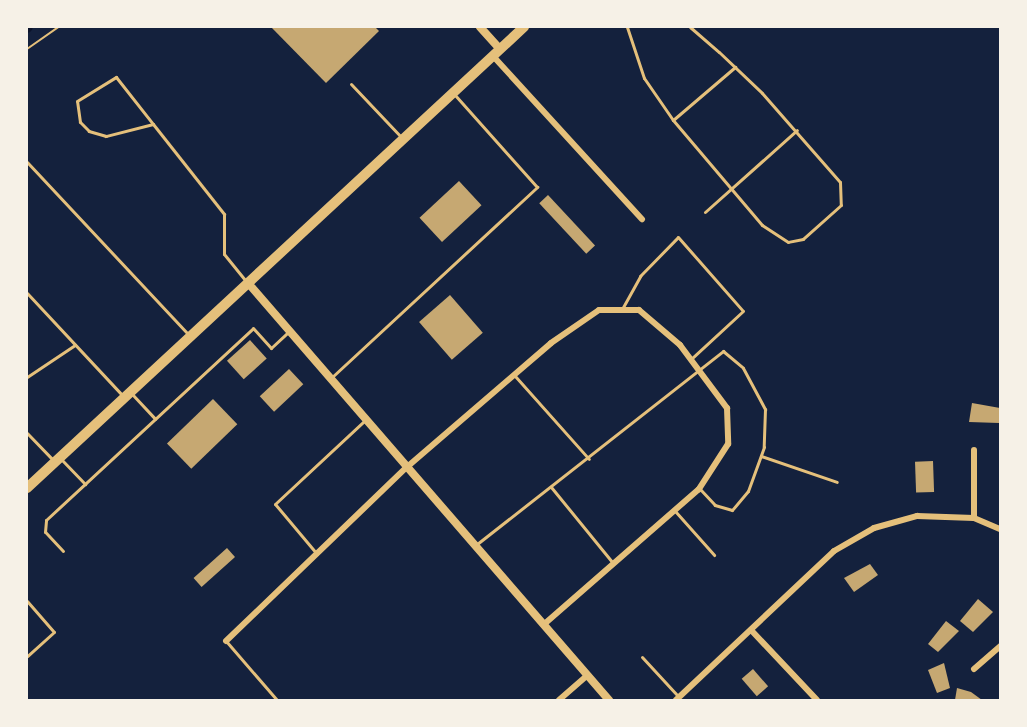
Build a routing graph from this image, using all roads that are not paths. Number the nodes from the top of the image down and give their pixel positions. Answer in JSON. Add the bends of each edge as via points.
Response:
{"nodes":[{"id":1,"x":480,"y":27,"type":"edge"},
{"id":2,"x":524,"y":27,"type":"edge"},
{"id":3,"x":627,"y":27,"type":"edge"},
{"id":4,"x":690,"y":27,"type":"edge"},
{"id":5,"x":496,"y":52,"type":"junction"},
{"id":6,"x":735,"y":67,"type":"junction"},
{"id":7,"x":351,"y":84,"type":"dead end"},
{"id":8,"x":453,"y":93,"type":"junction"},
{"id":9,"x":673,"y":120,"type":"junction"},
{"id":10,"x":153,"y":124,"type":"junction"},
{"id":11,"x":797,"y":130,"type":"junction"},
{"id":12,"x":403,"y":139,"type":"junction"},
{"id":13,"x":27,"y":162,"type":"edge"},
{"id":14,"x":731,"y":189,"type":"junction"},
{"id":15,"x":705,"y":212,"type":"dead end"},
{"id":16,"x":642,"y":219,"type":"dead end"},
{"id":17,"x":248,"y":283,"type":"junction"},
{"id":18,"x":27,"y":293,"type":"edge"},
{"id":19,"x":622,"y":309,"type":"junction"},
{"id":20,"x":290,"y":331,"type":"junction"},
{"id":21,"x":191,"y":337,"type":"junction"},
{"id":22,"x":75,"y":345,"type":"junction"},
{"id":23,"x":691,"y":359,"type":"junction"},
{"id":24,"x":697,"y":367,"type":"junction"},
{"id":25,"x":514,"y":375,"type":"junction"},
{"id":26,"x":27,"y":377,"type":"edge"},
{"id":27,"x":331,"y":378,"type":"junction"},
{"id":28,"x":128,"y":395,"type":"junction"},
{"id":29,"x":155,"y":419,"type":"junction"},
{"id":30,"x":366,"y":419,"type":"junction"},
{"id":31,"x":27,"y":433,"type":"edge"},
{"id":32,"x":974,"y":450,"type":"dead end"},
{"id":33,"x":761,"y":456,"type":"junction"},
{"id":34,"x":589,"y":459,"type":"junction"},
{"id":35,"x":57,"y":460,"type":"junction"},
{"id":36,"x":407,"y":467,"type":"junction"},
{"id":37,"x":837,"y":482,"type":"dead end"},
{"id":38,"x":85,"y":484,"type":"junction"},
{"id":39,"x":551,"y":487,"type":"junction"},
{"id":40,"x":27,"y":488,"type":"edge"},
{"id":41,"x":699,"y":489,"type":"junction"},
{"id":42,"x":674,"y":510,"type":"junction"},
{"id":43,"x":974,"y":518,"type":"junction"},
{"id":44,"x":1000,"y":529,"type":"edge"},
{"id":45,"x":475,"y":545,"type":"junction"},
{"id":46,"x":63,"y":551,"type":"dead end"},
{"id":47,"x":316,"y":554,"type":"junction"},
{"id":48,"x":714,"y":555,"type":"dead end"},
{"id":49,"x":614,"y":563,"type":"junction"},
{"id":50,"x":27,"y":601,"type":"edge"},
{"id":51,"x":544,"y":624,"type":"junction"},
{"id":52,"x":751,"y":630,"type":"junction"},
{"id":53,"x":226,"y":641,"type":"joint"},
{"id":54,"x":1000,"y":646,"type":"edge"},
{"id":55,"x":27,"y":656,"type":"edge"},
{"id":56,"x":642,"y":657,"type":"dead end"},
{"id":57,"x":974,"y":669,"type":"dead end"},
{"id":58,"x":588,"y":675,"type":"junction"},
{"id":59,"x":678,"y":699,"type":"edge"},
{"id":60,"x":277,"y":700,"type":"edge"},
{"id":61,"x":559,"y":700,"type":"edge"},
{"id":62,"x":609,"y":700,"type":"edge"},
{"id":63,"x":817,"y":700,"type":"edge"}],
"edges":[{"from":1,"to":5,"type":"street"},
{"from":2,"to":5,"type":"main road"},
{"from":3,"to":9,"type":"lane","via":[[644,78]]},
{"from":4,"to":6,"type":"lane"},
{"from":5,"to":8,"type":"main road"},
{"from":5,"to":16,"type":"street"},
{"from":6,"to":9,"type":"lane"},
{"from":6,"to":11,"type":"lane"},
{"from":7,"to":12,"type":"lane"},
{"from":8,"to":12,"type":"main road"},
{"from":8,"to":27,"type":"lane","via":[[537,187]]},
{"from":9,"to":14,"type":"lane"},
{"from":10,"to":10,"type":"lane","via":[[116,76],[77,101],[80,122],[106,136]]},
{"from":10,"to":17,"type":"lane","via":[[224,214],[224,254]]},
{"from":11,"to":14,"type":"lane"},
{"from":11,"to":14,"type":"lane","via":[[840,182],[841,205],[830,219],[788,242],[762,225]]},
{"from":12,"to":17,"type":"main road"},
{"from":13,"to":21,"type":"lane"},
{"from":14,"to":15,"type":"lane"},
{"from":17,"to":20,"type":"street"},
{"from":17,"to":21,"type":"main road"},
{"from":18,"to":22,"type":"lane"},
{"from":19,"to":23,"type":"street","via":[[639,310],[658,321]]},
{"from":19,"to":23,"type":"lane","via":[[640,276],[678,237],[743,311]]},
{"from":19,"to":25,"type":"street","via":[[582,318]]},
{"from":20,"to":27,"type":"street"},
{"from":20,"to":29,"type":"lane","via":[[271,348],[253,328]]},
{"from":21,"to":28,"type":"main road"},
{"from":22,"to":26,"type":"lane"},
{"from":22,"to":28,"type":"lane"},
{"from":23,"to":24,"type":"street"},
{"from":24,"to":33,"type":"lane","via":[[723,351],[743,368],[765,409]]},
{"from":24,"to":34,"type":"lane"},
{"from":24,"to":41,"type":"street","via":[[727,408],[731,425],[714,473]]},
{"from":25,"to":34,"type":"lane"},
{"from":25,"to":36,"type":"street"},
{"from":27,"to":30,"type":"street"},
{"from":28,"to":29,"type":"lane"},
{"from":28,"to":35,"type":"main road"},
{"from":29,"to":38,"type":"lane"},
{"from":30,"to":36,"type":"street"},
{"from":30,"to":47,"type":"lane","via":[[275,504]]},
{"from":31,"to":35,"type":"lane"},
{"from":32,"to":43,"type":"street"},
{"from":33,"to":37,"type":"lane"},
{"from":33,"to":41,"type":"lane","via":[[748,491],[732,510],[715,505]]},
{"from":34,"to":39,"type":"lane"},
{"from":35,"to":38,"type":"lane"},
{"from":35,"to":40,"type":"main road"},
{"from":36,"to":45,"type":"street"},
{"from":36,"to":47,"type":"street"},
{"from":38,"to":46,"type":"lane","via":[[44,523]]},
{"from":39,"to":45,"type":"lane"},
{"from":39,"to":49,"type":"lane"},
{"from":41,"to":42,"type":"street"},
{"from":42,"to":48,"type":"lane"},
{"from":42,"to":49,"type":"street"},
{"from":43,"to":44,"type":"street"},
{"from":43,"to":52,"type":"street","via":[[917,516],[874,528],[834,551]]},
{"from":45,"to":51,"type":"street"},
{"from":47,"to":53,"type":"street"},
{"from":49,"to":51,"type":"street"},
{"from":50,"to":55,"type":"lane","via":[[54,632]]},
{"from":51,"to":58,"type":"street"},
{"from":52,"to":59,"type":"street"},
{"from":52,"to":63,"type":"street"},
{"from":53,"to":60,"type":"lane"},
{"from":54,"to":57,"type":"street"},
{"from":56,"to":59,"type":"lane"},
{"from":58,"to":61,"type":"street"},
{"from":58,"to":62,"type":"street"}]}
